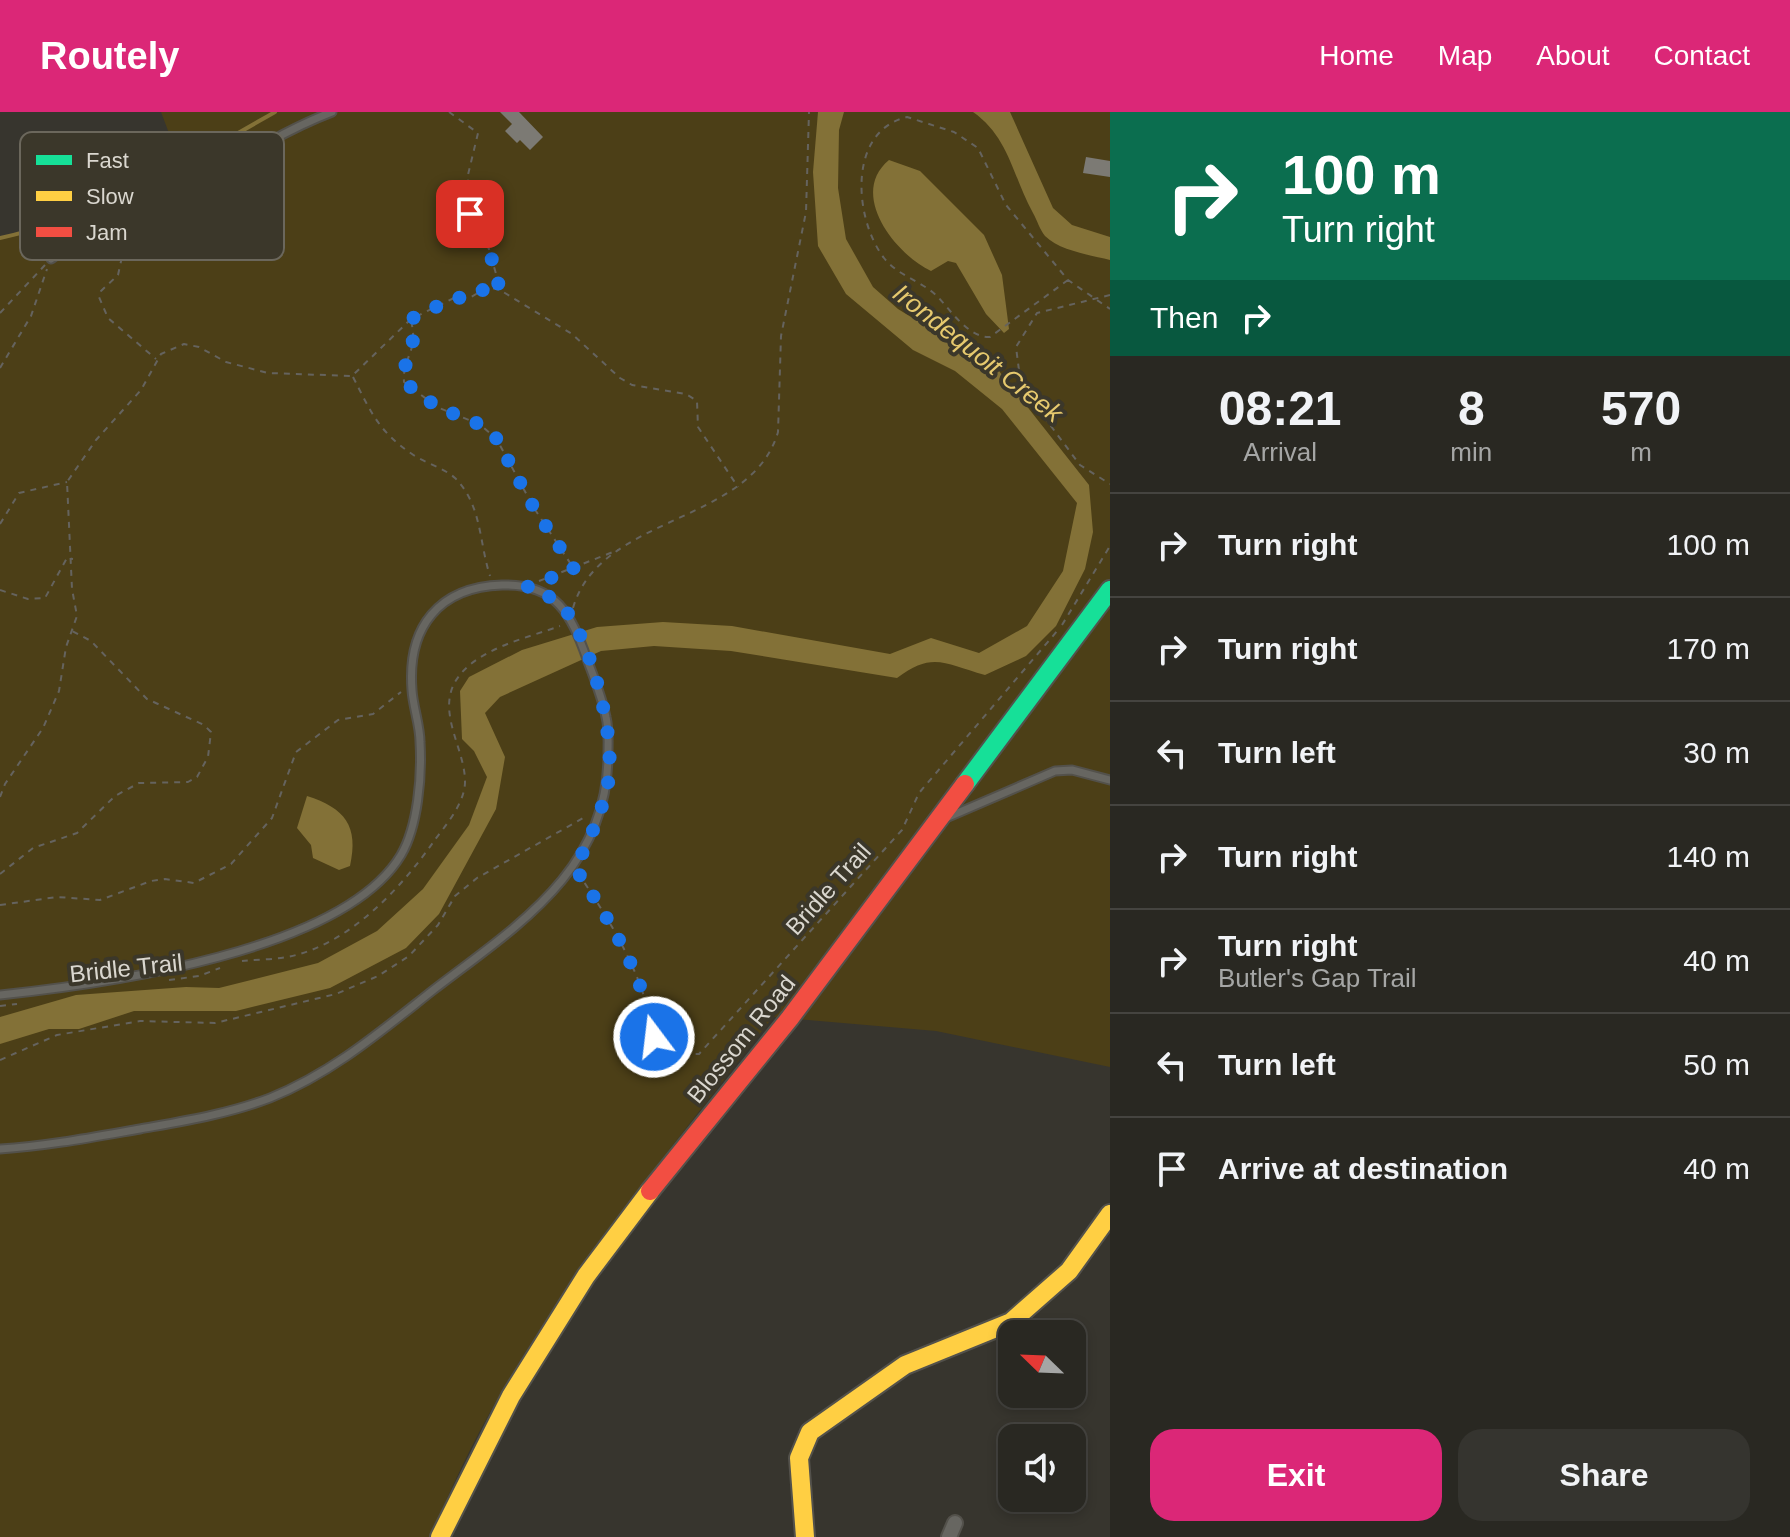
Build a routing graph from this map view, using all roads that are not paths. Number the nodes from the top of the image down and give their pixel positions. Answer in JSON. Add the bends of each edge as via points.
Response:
{"nodes":[{"id":1,"x":332,"y":112,"type":"edge"},
{"id":2,"x":284,"y":134,"type":"edge"},
{"id":3,"x":1110,"y":590,"type":"edge"},
{"id":4,"x":1110,"y":780,"type":"edge"},
{"id":5,"x":936,"y":821,"type":"junction"},
{"id":6,"x":0,"y":995,"type":"edge"},
{"id":7,"x":0,"y":1149,"type":"edge"},
{"id":8,"x":1110,"y":1214,"type":"edge"},
{"id":9,"x":440,"y":1537,"type":"edge"},
{"id":10,"x":805,"y":1537,"type":"edge"}],
"edges":[{"from":1,"to":2,"type":"lane"},
{"from":3,"to":5,"type":"street","name":"Blossom Road"},
{"from":4,"to":5,"type":"lane","via":[[1055,771]]},
{"from":5,"to":9,"type":"street","name":"Blossom Road","via":[[790,1018],[586,1276],[511,1396]]},
{"from":6,"to":7,"type":"lane","via":[[197,963],[273,942],[359,897],[401,856],[413,824],[421,744],[411,684],[414,645],[438,608],[455,593],[527,587],[544,593],[572,619],[608,722],[608,780],[575,868],[546,900],[314,1078],[235,1110]]},
{"from":8,"to":10,"type":"street","via":[[1069,1271],[1011,1322],[905,1365],[810,1432],[799,1458]]}]}
